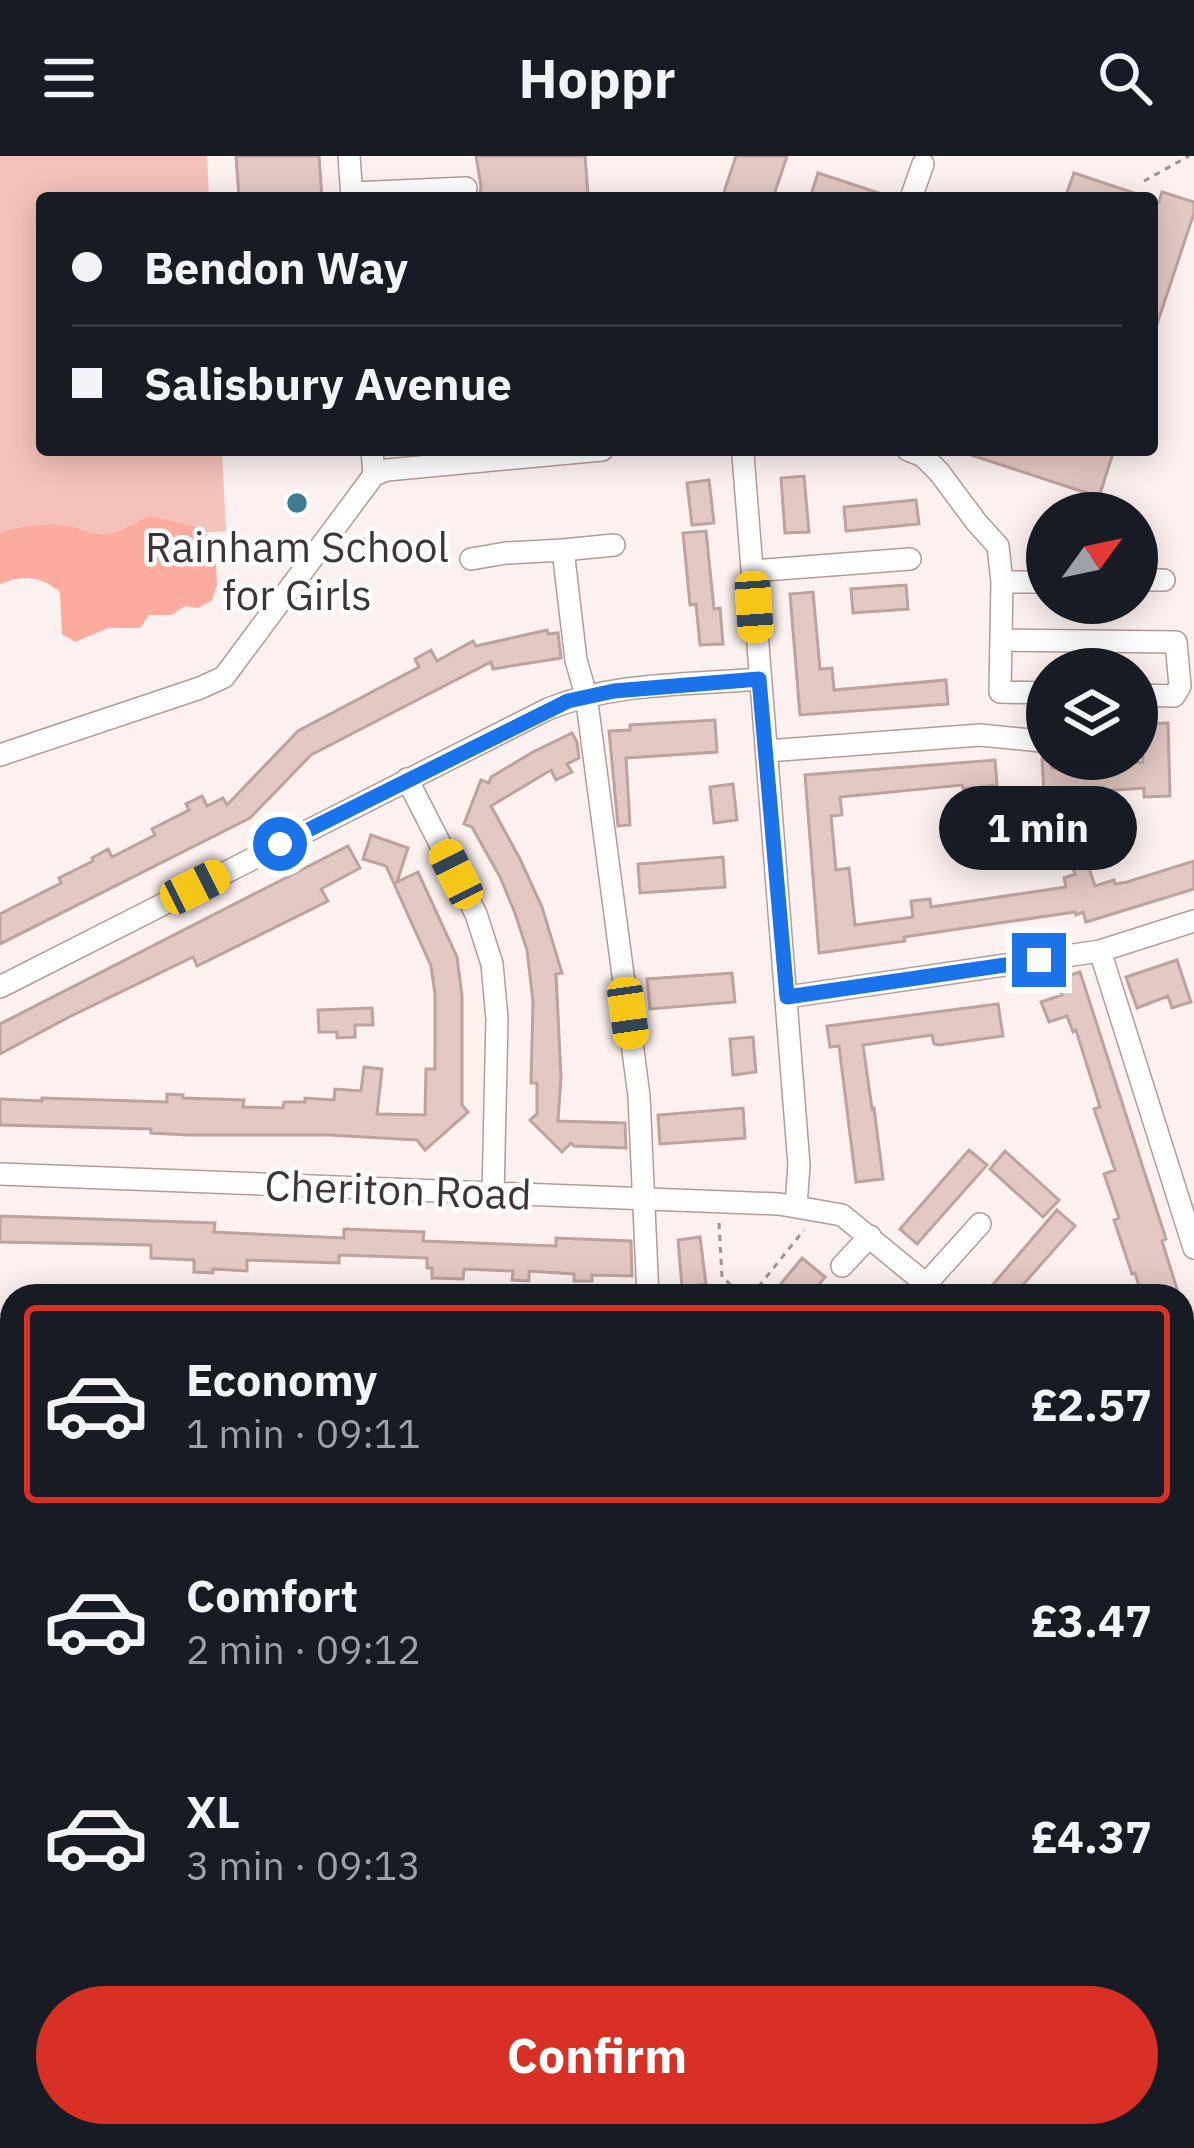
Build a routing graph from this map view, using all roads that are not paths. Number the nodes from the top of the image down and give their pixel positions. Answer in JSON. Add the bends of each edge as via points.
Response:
{"nodes":[{"id":1,"x":349,"y":156,"type":"edge"},
{"id":2,"x":923,"y":164,"type":"dead end"},
{"id":3,"x":466,"y":188,"type":"dead end"},
{"id":4,"x":352,"y":192,"type":"edge"},
{"id":5,"x":401,"y":192,"type":"edge"},
{"id":6,"x":913,"y":192,"type":"edge"},
{"id":7,"x":372,"y":456,"type":"edge"},
{"id":8,"x":518,"y":456,"type":"edge"},
{"id":9,"x":742,"y":456,"type":"edge"},
{"id":10,"x":924,"y":456,"type":"edge"},
{"id":11,"x":374,"y":475,"type":"junction"},
{"id":12,"x":614,"y":545,"type":"dead end"},
{"id":13,"x":563,"y":550,"type":"junction"},
{"id":14,"x":910,"y":559,"type":"dead end"},
{"id":15,"x":471,"y":560,"type":"dead end"},
{"id":16,"x":752,"y":571,"type":"junction"},
{"id":17,"x":1158,"y":580,"type":"edge"},
{"id":18,"x":1164,"y":580,"type":"dead end"},
{"id":19,"x":1002,"y":582,"type":"junction"},
{"id":20,"x":1026,"y":582,"type":"edge"},
{"id":21,"x":1001,"y":640,"type":"junction"},
{"id":22,"x":759,"y":679,"type":"junction"},
{"id":23,"x":1026,"y":693,"type":"edge"},
{"id":24,"x":586,"y":695,"type":"junction"},
{"id":25,"x":1158,"y":696,"type":"edge"},
{"id":26,"x":1026,"y":740,"type":"edge"},
{"id":27,"x":767,"y":751,"type":"junction"},
{"id":28,"x":0,"y":755,"type":"edge"},
{"id":29,"x":407,"y":779,"type":"junction"},
{"id":30,"x":1194,"y":921,"type":"edge"},
{"id":31,"x":1100,"y":951,"type":"junction"},
{"id":32,"x":0,"y":987,"type":"edge"},
{"id":33,"x":787,"y":997,"type":"junction"},
{"id":34,"x":0,"y":1174,"type":"edge"},
{"id":35,"x":493,"y":1194,"type":"junction"},
{"id":36,"x":642,"y":1198,"type":"junction"},
{"id":37,"x":796,"y":1206,"type":"junction"},
{"id":38,"x":980,"y":1224,"type":"dead end"},
{"id":39,"x":870,"y":1235,"type":"junction"},
{"id":40,"x":1194,"y":1248,"type":"edge"},
{"id":41,"x":842,"y":1266,"type":"dead end"},
{"id":42,"x":647,"y":1284,"type":"edge"},
{"id":43,"x":929,"y":1284,"type":"edge"},
{"id":44,"x":940,"y":1284,"type":"edge"}],
"edges":[{"from":1,"to":4,"type":"street"},
{"from":2,"to":6,"type":"street"},
{"from":3,"to":5,"type":"street"},
{"from":7,"to":11,"type":"street"},
{"from":8,"to":11,"type":"street"},
{"from":9,"to":16,"type":"street"},
{"from":10,"to":19,"type":"street","via":[[998,545]]},
{"from":11,"to":28,"type":"street","via":[[224,677]]},
{"from":12,"to":13,"type":"street"},
{"from":13,"to":15,"type":"street"},
{"from":13,"to":24,"type":"street"},
{"from":14,"to":16,"type":"street"},
{"from":16,"to":22,"type":"street"},
{"from":17,"to":18,"type":"street"},
{"from":19,"to":20,"type":"street"},
{"from":19,"to":21,"type":"street"},
{"from":21,"to":23,"type":"street","via":[[1000,692]]},
{"from":21,"to":25,"type":"street","via":[[1176,642],[1180,686],[1174,696]]},
{"from":22,"to":24,"type":"street"},
{"from":22,"to":27,"type":"street"},
{"from":24,"to":29,"type":"street"},
{"from":24,"to":36,"type":"street","via":[[639,1096]]},
{"from":26,"to":27,"type":"street","via":[[980,735]]},
{"from":27,"to":33,"type":"street"},
{"from":29,"to":32,"type":"street"},
{"from":29,"to":35,"type":"street","via":[[476,914],[492,964]]},
{"from":30,"to":31,"type":"street"},
{"from":31,"to":33,"type":"street"},
{"from":31,"to":40,"type":"street"},
{"from":33,"to":37,"type":"street"},
{"from":34,"to":35,"type":"street","name":"Cheriton Road"},
{"from":35,"to":36,"type":"street","name":"Cheriton Road"},
{"from":36,"to":37,"type":"street","name":"Cheriton Road"},
{"from":36,"to":42,"type":"street"},
{"from":37,"to":39,"type":"street","name":"Cheriton Road","via":[[842,1215]]},
{"from":38,"to":44,"type":"street"},
{"from":39,"to":41,"type":"street"},
{"from":39,"to":43,"type":"street","name":"Cheriton Road"}]}
